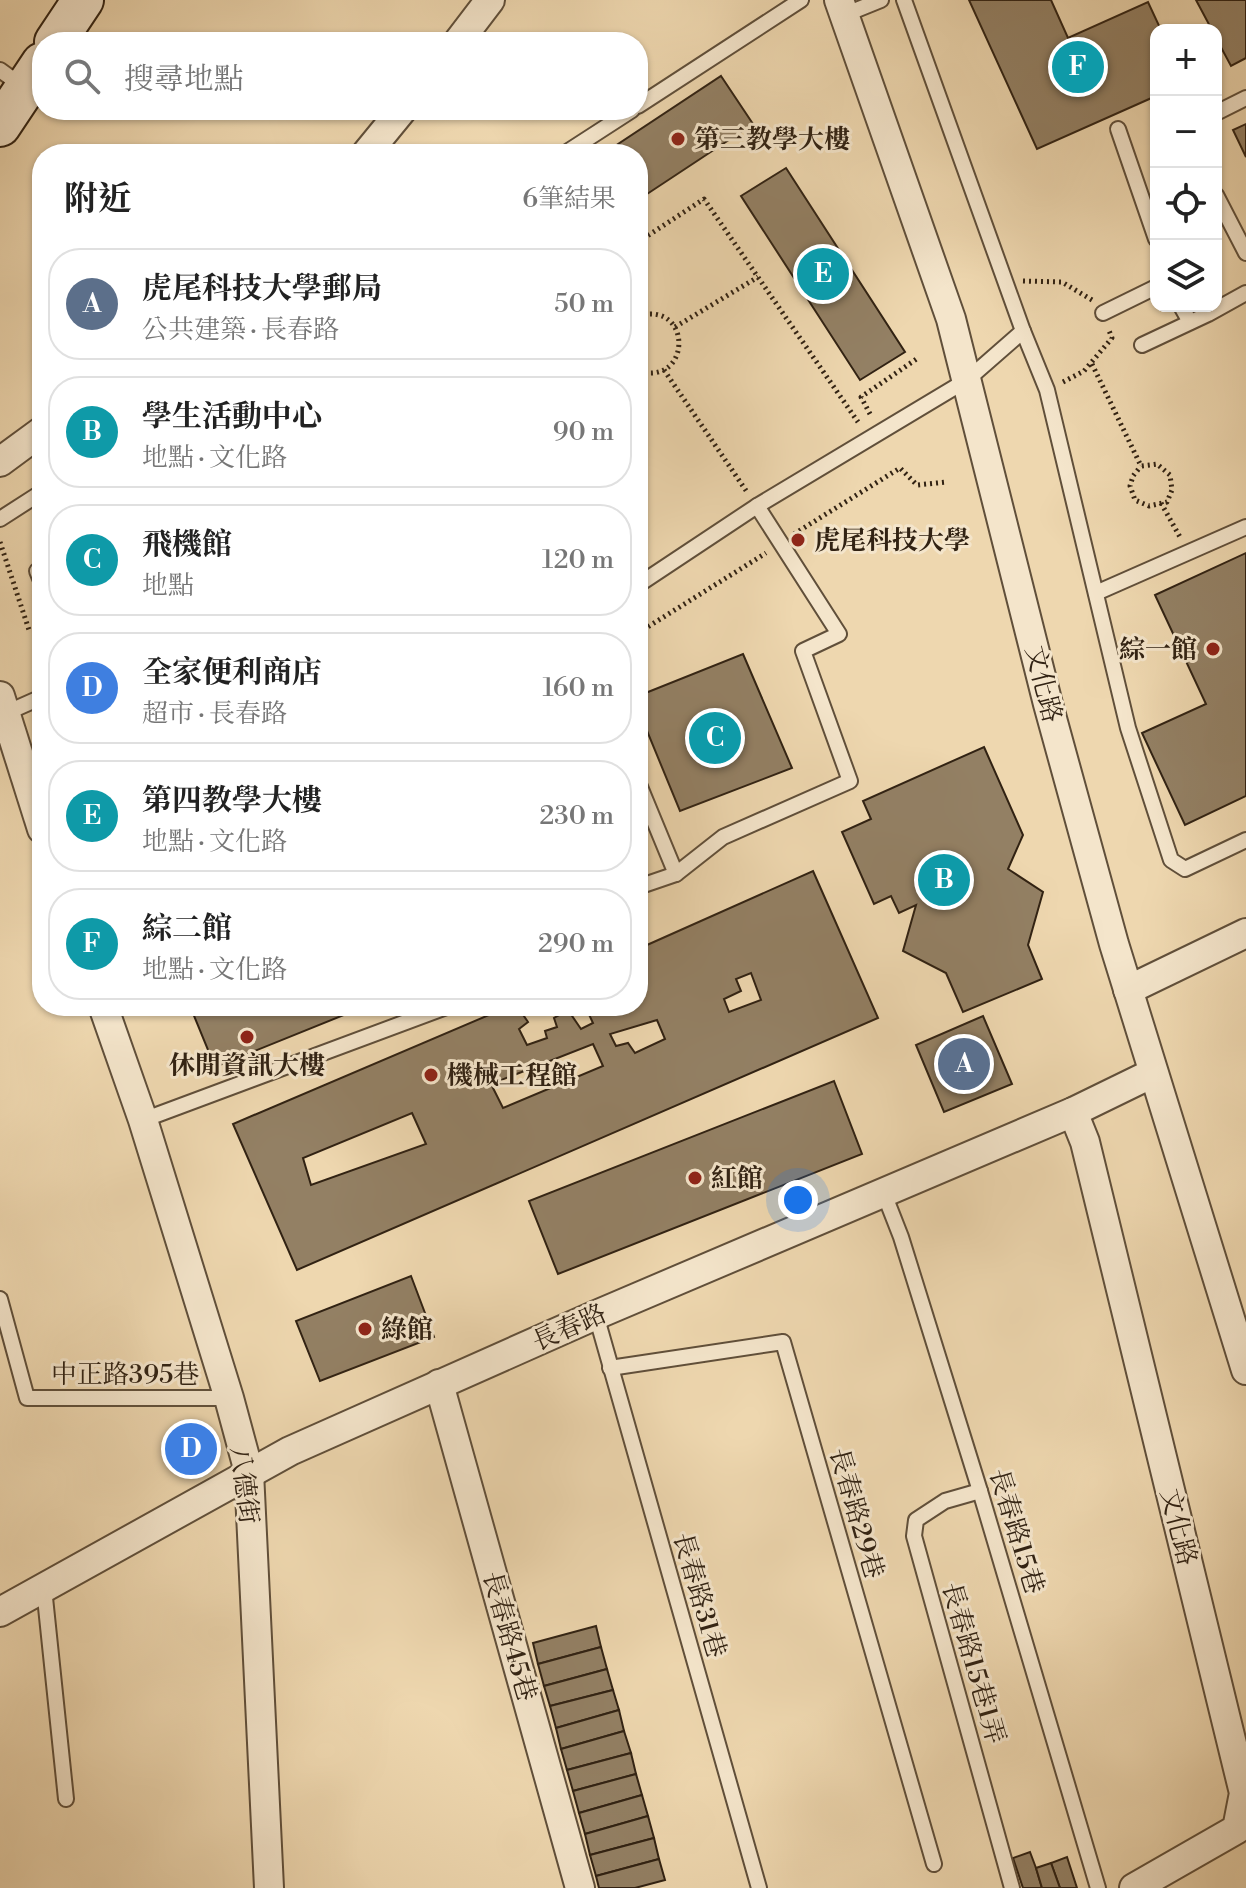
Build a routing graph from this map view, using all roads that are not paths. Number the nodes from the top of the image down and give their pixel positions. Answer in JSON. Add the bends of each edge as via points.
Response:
{"nodes":[{"id":1,"x":83,"y":0,"type":"edge"},
{"id":2,"x":490,"y":0,"type":"edge"},
{"id":3,"x":801,"y":0,"type":"edge"},
{"id":4,"x":881,"y":0,"type":"edge"},
{"id":5,"x":904,"y":0,"type":"edge"},
{"id":6,"x":841,"y":7,"type":"edge"},
{"id":7,"x":62,"y":32,"type":"edge"},
{"id":8,"x":466,"y":32,"type":"edge"},
{"id":9,"x":22,"y":74,"type":"edge"},
{"id":10,"x":1246,"y":98,"type":"edge"},
{"id":11,"x":648,"y":99,"type":"edge"},
{"id":12,"x":1222,"y":110,"type":"edge"},
{"id":13,"x":394,"y":120,"type":"edge"},
{"id":14,"x":617,"y":120,"type":"edge"},
{"id":15,"x":0,"y":126,"type":"edge"},
{"id":16,"x":1118,"y":129,"type":"dead end"},
{"id":17,"x":374,"y":144,"type":"edge"},
{"id":18,"x":579,"y":144,"type":"edge"},
{"id":19,"x":1222,"y":207,"type":"edge"},
{"id":20,"x":1150,"y":222,"type":"edge"},
{"id":21,"x":1246,"y":253,"type":"edge"},
{"id":22,"x":1150,"y":290,"type":"edge"},
{"id":23,"x":1246,"y":293,"type":"edge"},
{"id":24,"x":1184,"y":312,"type":"edge"},
{"id":25,"x":1103,"y":313,"type":"road end"},
{"id":26,"x":1190,"y":322,"type":"junction"},
{"id":27,"x":1023,"y":331,"type":"junction"},
{"id":28,"x":1142,"y":345,"type":"dead end"},
{"id":29,"x":967,"y":380,"type":"junction"},
{"id":30,"x":32,"y":438,"type":"edge"},
{"id":31,"x":0,"y":462,"type":"edge"},
{"id":32,"x":32,"y":498,"type":"edge"},
{"id":33,"x":757,"y":506,"type":"junction"},
{"id":34,"x":0,"y":519,"type":"edge"},
{"id":35,"x":1246,"y":527,"type":"edge"},
{"id":36,"x":648,"y":578,"type":"edge"},
{"id":37,"x":1096,"y":593,"type":"junction"},
{"id":38,"x":32,"y":699,"type":"edge"},
{"id":39,"x":3,"y":704,"type":"edge"},
{"id":40,"x":32,"y":797,"type":"edge"},
{"id":41,"x":648,"y":806,"type":"edge"},
{"id":42,"x":1246,"y":840,"type":"edge"},
{"id":43,"x":676,"y":874,"type":"junction"},
{"id":44,"x":648,"y":884,"type":"edge"},
{"id":45,"x":1246,"y":933,"type":"edge"},
{"id":46,"x":1128,"y":990,"type":"junction"},
{"id":47,"x":107,"y":1016,"type":"edge"},
{"id":48,"x":422,"y":1016,"type":"edge"},
{"id":49,"x":1153,"y":1073,"type":"junction"},
{"id":50,"x":1073,"y":1112,"type":"junction"},
{"id":51,"x":143,"y":1120,"type":"junction"},
{"id":52,"x":883,"y":1191,"type":"junction"},
{"id":53,"x":0,"y":1299,"type":"edge"},
{"id":54,"x":596,"y":1315,"type":"junction"},
{"id":55,"x":2,"y":1318,"type":"edge"},
{"id":56,"x":610,"y":1368,"type":"junction"},
{"id":57,"x":1246,"y":1370,"type":"edge"},
{"id":58,"x":439,"y":1384,"type":"junction"},
{"id":59,"x":229,"y":1398,"type":"junction"},
{"id":60,"x":249,"y":1472,"type":"junction"},
{"id":61,"x":980,"y":1491,"type":"junction"},
{"id":62,"x":44,"y":1588,"type":"junction"},
{"id":63,"x":0,"y":1612,"type":"edge"},
{"id":64,"x":66,"y":1799,"type":"dead end"},
{"id":65,"x":1241,"y":1832,"type":"edge"},
{"id":66,"x":934,"y":1864,"type":"dead end"},
{"id":67,"x":269,"y":1888,"type":"edge"},
{"id":68,"x":580,"y":1888,"type":"edge"},
{"id":69,"x":759,"y":1888,"type":"edge"},
{"id":70,"x":1012,"y":1888,"type":"edge"},
{"id":71,"x":1098,"y":1888,"type":"edge"},
{"id":72,"x":1134,"y":1888,"type":"edge"}],
"edges":[{"from":1,"to":7,"type":"main road"},
{"from":2,"to":8,"type":"street"},
{"from":3,"to":11,"type":"lane"},
{"from":4,"to":6,"type":"lane"},
{"from":5,"to":27,"type":"lane"},
{"from":6,"to":29,"type":"street","name":"文化路","via":[[951,319]]},
{"from":9,"to":15,"type":"main road"},
{"from":10,"to":12,"type":"lane"},
{"from":13,"to":17,"type":"street"},
{"from":14,"to":18,"type":"lane"},
{"from":16,"to":20,"type":"lane"},
{"from":19,"to":21,"type":"lane"},
{"from":22,"to":25,"type":"lane"},
{"from":23,"to":26,"type":"lane"},
{"from":24,"to":26,"type":"lane"},
{"from":26,"to":28,"type":"lane"},
{"from":27,"to":29,"type":"lane"},
{"from":27,"to":37,"type":"lane","via":[[1047,390]]},
{"from":29,"to":33,"type":"lane"},
{"from":29,"to":46,"type":"street","name":"文化路","via":[[1048,704]]},
{"from":30,"to":31,"type":"street"},
{"from":32,"to":34,"type":"lane"},
{"from":33,"to":36,"type":"lane"},
{"from":33,"to":43,"type":"lane","via":[[839,634],[803,651],[850,781],[723,837]]},
{"from":35,"to":37,"type":"lane"},
{"from":37,"to":42,"type":"lane","via":[[1128,728],[1171,860],[1185,869]]},
{"from":38,"to":39,"type":"lane"},
{"from":39,"to":40,"type":"street"},
{"from":41,"to":43,"type":"lane"},
{"from":43,"to":44,"type":"lane"},
{"from":45,"to":46,"type":"street"},
{"from":46,"to":49,"type":"street","name":"文化路"},
{"from":47,"to":51,"type":"street","name":"八德街"},
{"from":48,"to":51,"type":"lane"},
{"from":49,"to":50,"type":"street","name":"長春路"},
{"from":49,"to":57,"type":"street","name":"文化路"},
{"from":50,"to":52,"type":"street","name":"長春路"},
{"from":50,"to":65,"type":"street","name":"文化路","via":[[1085,1142],[1244,1793]]},
{"from":51,"to":59,"type":"street","name":"八德街"},
{"from":52,"to":54,"type":"street","name":"長春路"},
{"from":52,"to":61,"type":"lane","name":"長春路15巷"},
{"from":53,"to":55,"type":"lane","name":"中正路395巷"},
{"from":54,"to":56,"type":"lane","name":"長春路31巷"},
{"from":54,"to":58,"type":"street","name":"長春路"},
{"from":55,"to":59,"type":"lane","name":"中正路395巷","via":[[27,1398]]},
{"from":56,"to":66,"type":"lane","name":"長春路29巷","via":[[783,1342]]},
{"from":56,"to":69,"type":"lane","name":"長春路31巷"},
{"from":58,"to":60,"type":"street","name":"長春路"},
{"from":58,"to":68,"type":"street","name":"長春路45巷"},
{"from":59,"to":60,"type":"street","name":"八德街"},
{"from":60,"to":62,"type":"street","name":"長春路"},
{"from":60,"to":67,"type":"street","name":"八德街"},
{"from":61,"to":70,"type":"lane","name":"長春路15巷1弄","via":[[945,1501],[916,1520],[914,1536]]},
{"from":61,"to":71,"type":"lane","name":"長春路15巷"},
{"from":62,"to":63,"type":"street","name":"長春路"},
{"from":62,"to":64,"type":"lane"},
{"from":65,"to":72,"type":"street","name":"文化路"}]}
